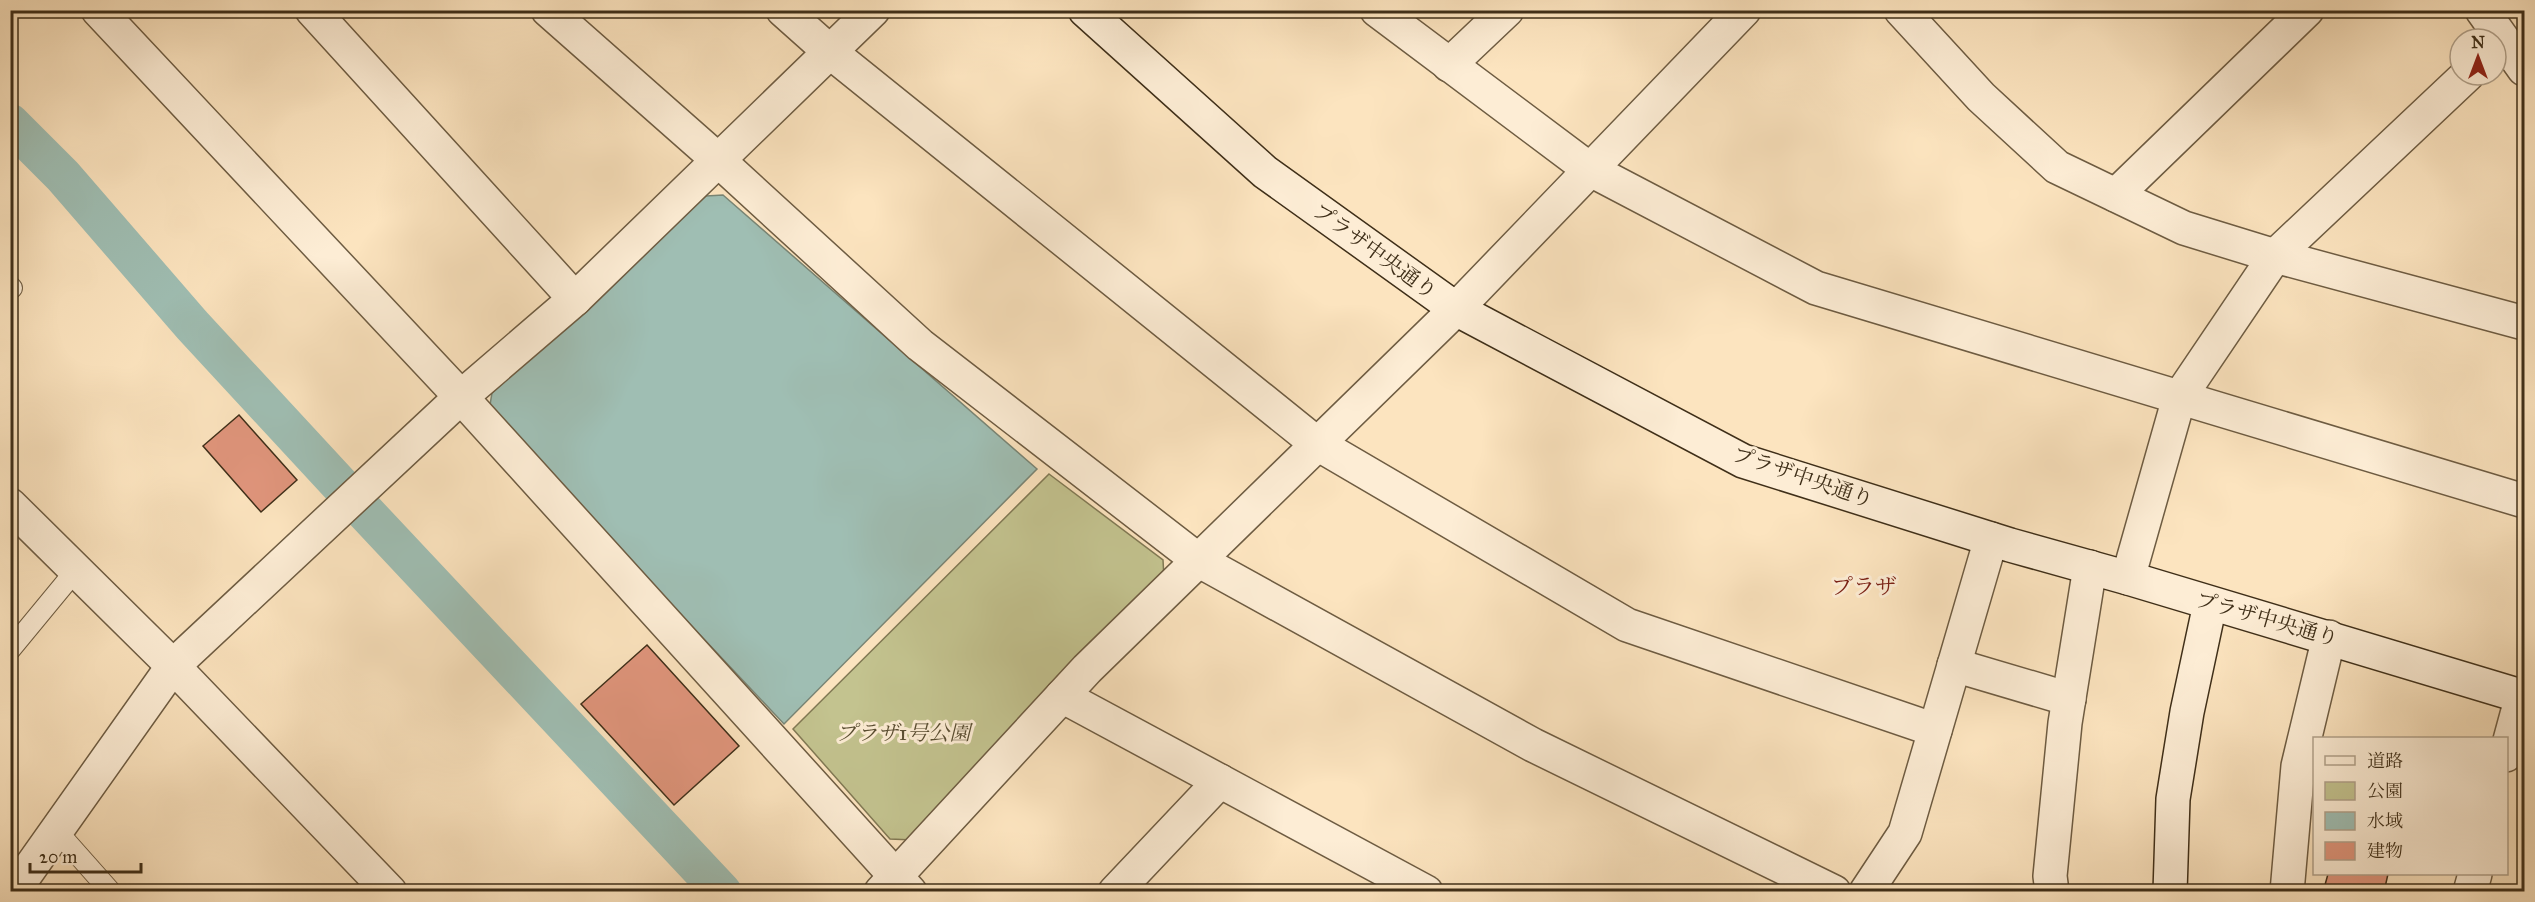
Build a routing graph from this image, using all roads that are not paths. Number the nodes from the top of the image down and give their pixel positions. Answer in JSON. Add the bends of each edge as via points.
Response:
{"nodes":[{"id":1,"x":98,"y":10,"type":"edge"},
{"id":2,"x":312,"y":10,"type":"edge"},
{"id":3,"x":548,"y":10,"type":"edge"},
{"id":4,"x":783,"y":10,"type":"edge"},
{"id":5,"x":873,"y":10,"type":"edge"},
{"id":6,"x":1085,"y":10,"type":"edge"},
{"id":7,"x":1377,"y":10,"type":"edge"},
{"id":8,"x":1507,"y":10,"type":"edge"},
{"id":9,"x":1744,"y":10,"type":"edge"},
{"id":10,"x":1901,"y":10,"type":"edge"},
{"id":11,"x":2307,"y":10,"type":"edge"},
{"id":12,"x":2482,"y":10,"type":"edge"},
{"id":13,"x":2490,"y":27,"type":"edge"},
{"id":14,"x":829,"y":51,"type":"junction"},
{"id":15,"x":2508,"y":53,"type":"edge"},
{"id":16,"x":1449,"y":64,"type":"junction"},
{"id":17,"x":2524,"y":69,"type":"edge"},
{"id":18,"x":2454,"y":87,"type":"edge"},
{"id":19,"x":718,"y":160,"type":"junction"},
{"id":20,"x":1590,"y":169,"type":"junction"},
{"id":21,"x":2116,"y":195,"type":"junction"},
{"id":22,"x":2275,"y":256,"type":"junction"},
{"id":23,"x":575,"y":299,"type":"junction"},
{"id":24,"x":1455,"y":309,"type":"junction"},
{"id":25,"x":2524,"y":323,"type":"edge"},
{"id":26,"x":461,"y":397,"type":"junction"},
{"id":27,"x":2179,"y":398,"type":"junction"},
{"id":28,"x":1316,"y":443,"type":"junction"},
{"id":29,"x":2524,"y":501,"type":"edge"},
{"id":30,"x":10,"y":505,"type":"edge"},
{"id":31,"x":1991,"y":539,"type":"junction"},
{"id":32,"x":1198,"y":560,"type":"junction"},
{"id":33,"x":2090,"y":567,"type":"junction"},
{"id":34,"x":76,"y":570,"type":"junction"},
{"id":35,"x":2128,"y":578,"type":"junction"},
{"id":36,"x":2210,"y":604,"type":"junction"},
{"id":37,"x":2329,"y":637,"type":"junction"},
{"id":38,"x":10,"y":650,"type":"edge"},
{"id":39,"x":1954,"y":665,"type":"junction"},
{"id":40,"x":173,"y":666,"type":"junction"},
{"id":41,"x":1062,"y":696,"type":"junction"},
{"id":42,"x":2523,"y":697,"type":"edge"},
{"id":43,"x":2069,"y":699,"type":"junction"},
{"id":44,"x":1935,"y":730,"type":"junction"},
{"id":45,"x":2508,"y":748,"type":"edge"},
{"id":46,"x":1220,"y":781,"type":"junction"},
{"id":47,"x":57,"y":830,"type":"junction"},
{"id":48,"x":2474,"y":875,"type":"edge"},
{"id":49,"x":895,"y":887,"type":"edge"},
{"id":50,"x":13,"y":891,"type":"edge"},
{"id":51,"x":111,"y":891,"type":"edge"},
{"id":52,"x":390,"y":891,"type":"edge"},
{"id":53,"x":1116,"y":891,"type":"edge"},
{"id":54,"x":1426,"y":891,"type":"edge"},
{"id":55,"x":1834,"y":891,"type":"edge"},
{"id":56,"x":1866,"y":891,"type":"edge"},
{"id":57,"x":2052,"y":891,"type":"edge"},
{"id":58,"x":2170,"y":891,"type":"edge"},
{"id":59,"x":2287,"y":891,"type":"edge"},
{"id":60,"x":2470,"y":891,"type":"edge"}],
"edges":[{"from":1,"to":26,"type":"street"},
{"from":2,"to":23,"type":"street"},
{"from":3,"to":19,"type":"street"},
{"from":4,"to":14,"type":"street"},
{"from":5,"to":14,"type":"street"},
{"from":6,"to":24,"type":"street","name":"プラザ中央通り","via":[[1265,172]]},
{"from":7,"to":16,"type":"street"},
{"from":8,"to":16,"type":"street"},
{"from":9,"to":20,"type":"street"},
{"from":10,"to":21,"type":"street","via":[[1981,97],[2057,167]]},
{"from":11,"to":21,"type":"street"},
{"from":12,"to":13,"type":"street"},
{"from":14,"to":19,"type":"street"},
{"from":14,"to":28,"type":"street"},
{"from":15,"to":17,"type":"street"},
{"from":16,"to":20,"type":"street"},
{"from":18,"to":22,"type":"street"},
{"from":19,"to":23,"type":"street"},
{"from":19,"to":32,"type":"street","via":[[920,345]]},
{"from":20,"to":24,"type":"street"},
{"from":20,"to":27,"type":"street","via":[[1816,288]]},
{"from":21,"to":22,"type":"street","via":[[2184,228]]},
{"from":22,"to":25,"type":"street"},
{"from":22,"to":27,"type":"street"},
{"from":23,"to":26,"type":"street"},
{"from":24,"to":28,"type":"street"},
{"from":24,"to":31,"type":"street","name":"プラザ中央通り","via":[[1743,460]]},
{"from":26,"to":40,"type":"street"},
{"from":26,"to":49,"type":"street"},
{"from":27,"to":29,"type":"street"},
{"from":27,"to":35,"type":"street"},
{"from":28,"to":32,"type":"street"},
{"from":28,"to":44,"type":"street","via":[[1627,625]]},
{"from":30,"to":34,"type":"street"},
{"from":31,"to":33,"type":"street","name":"プラザ中央通り"},
{"from":31,"to":39,"type":"street"},
{"from":32,"to":41,"type":"street"},
{"from":32,"to":55,"type":"street","via":[[1533,745]]},
{"from":33,"to":35,"type":"street","name":"プラザ中央通り"},
{"from":33,"to":43,"type":"street"},
{"from":34,"to":38,"type":"lane"},
{"from":34,"to":40,"type":"street"},
{"from":35,"to":36,"type":"street","name":"プラザ中央通り"},
{"from":36,"to":37,"type":"street","name":"プラザ中央通り"},
{"from":36,"to":58,"type":"street","via":[[2173,799]]},
{"from":37,"to":42,"type":"street","name":"プラザ中央通り"},
{"from":37,"to":59,"type":"street","via":[[2298,766]]},
{"from":39,"to":43,"type":"street"},
{"from":39,"to":44,"type":"street"},
{"from":40,"to":47,"type":"street"},
{"from":40,"to":52,"type":"street"},
{"from":41,"to":46,"type":"street"},
{"from":41,"to":49,"type":"street"},
{"from":42,"to":45,"type":"street"},
{"from":43,"to":57,"type":"street","via":[[2051,864]]},
{"from":44,"to":56,"type":"street","via":[[1905,833]]},
{"from":46,"to":53,"type":"street"},
{"from":46,"to":54,"type":"street"},
{"from":47,"to":50,"type":"street"},
{"from":47,"to":51,"type":"lane"},
{"from":48,"to":60,"type":"street"}]}
